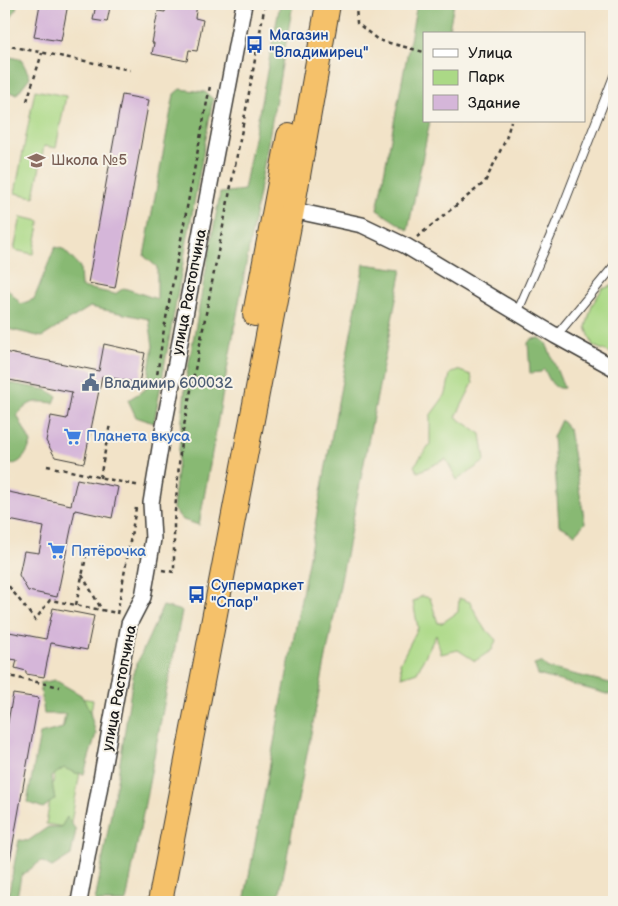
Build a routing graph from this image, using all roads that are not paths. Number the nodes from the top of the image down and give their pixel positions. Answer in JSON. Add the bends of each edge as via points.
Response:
{"nodes":[{"id":1,"x":244,"y":4,"type":"edge"},
{"id":2,"x":313,"y":4,"type":"edge"},
{"id":3,"x":328,"y":4,"type":"edge"},
{"id":4,"x":614,"y":76,"type":"edge"},
{"id":5,"x":292,"y":210,"type":"junction"},
{"id":6,"x":614,"y":266,"type":"edge"},
{"id":7,"x":517,"y":313,"type":"junction"},
{"id":8,"x":556,"y":336,"type":"junction"},
{"id":9,"x":614,"y":368,"type":"edge"},
{"id":10,"x":79,"y":902,"type":"edge"},
{"id":11,"x":145,"y":902,"type":"edge"},
{"id":12,"x":160,"y":902,"type":"edge"}],
"edges":[{"from":1,"to":10,"type":"street","name":"улица Растопчина","via":[[153,489],[153,539],[143,597],[129,624]]},
{"from":2,"to":11,"type":"highway"},
{"from":3,"to":5,"type":"highway"},
{"from":4,"to":7,"type":"lane"},
{"from":5,"to":7,"type":"street","via":[[362,225],[406,246]]},
{"from":5,"to":12,"type":"highway"},
{"from":6,"to":8,"type":"lane"},
{"from":7,"to":8,"type":"street"},
{"from":8,"to":9,"type":"street"}]}
